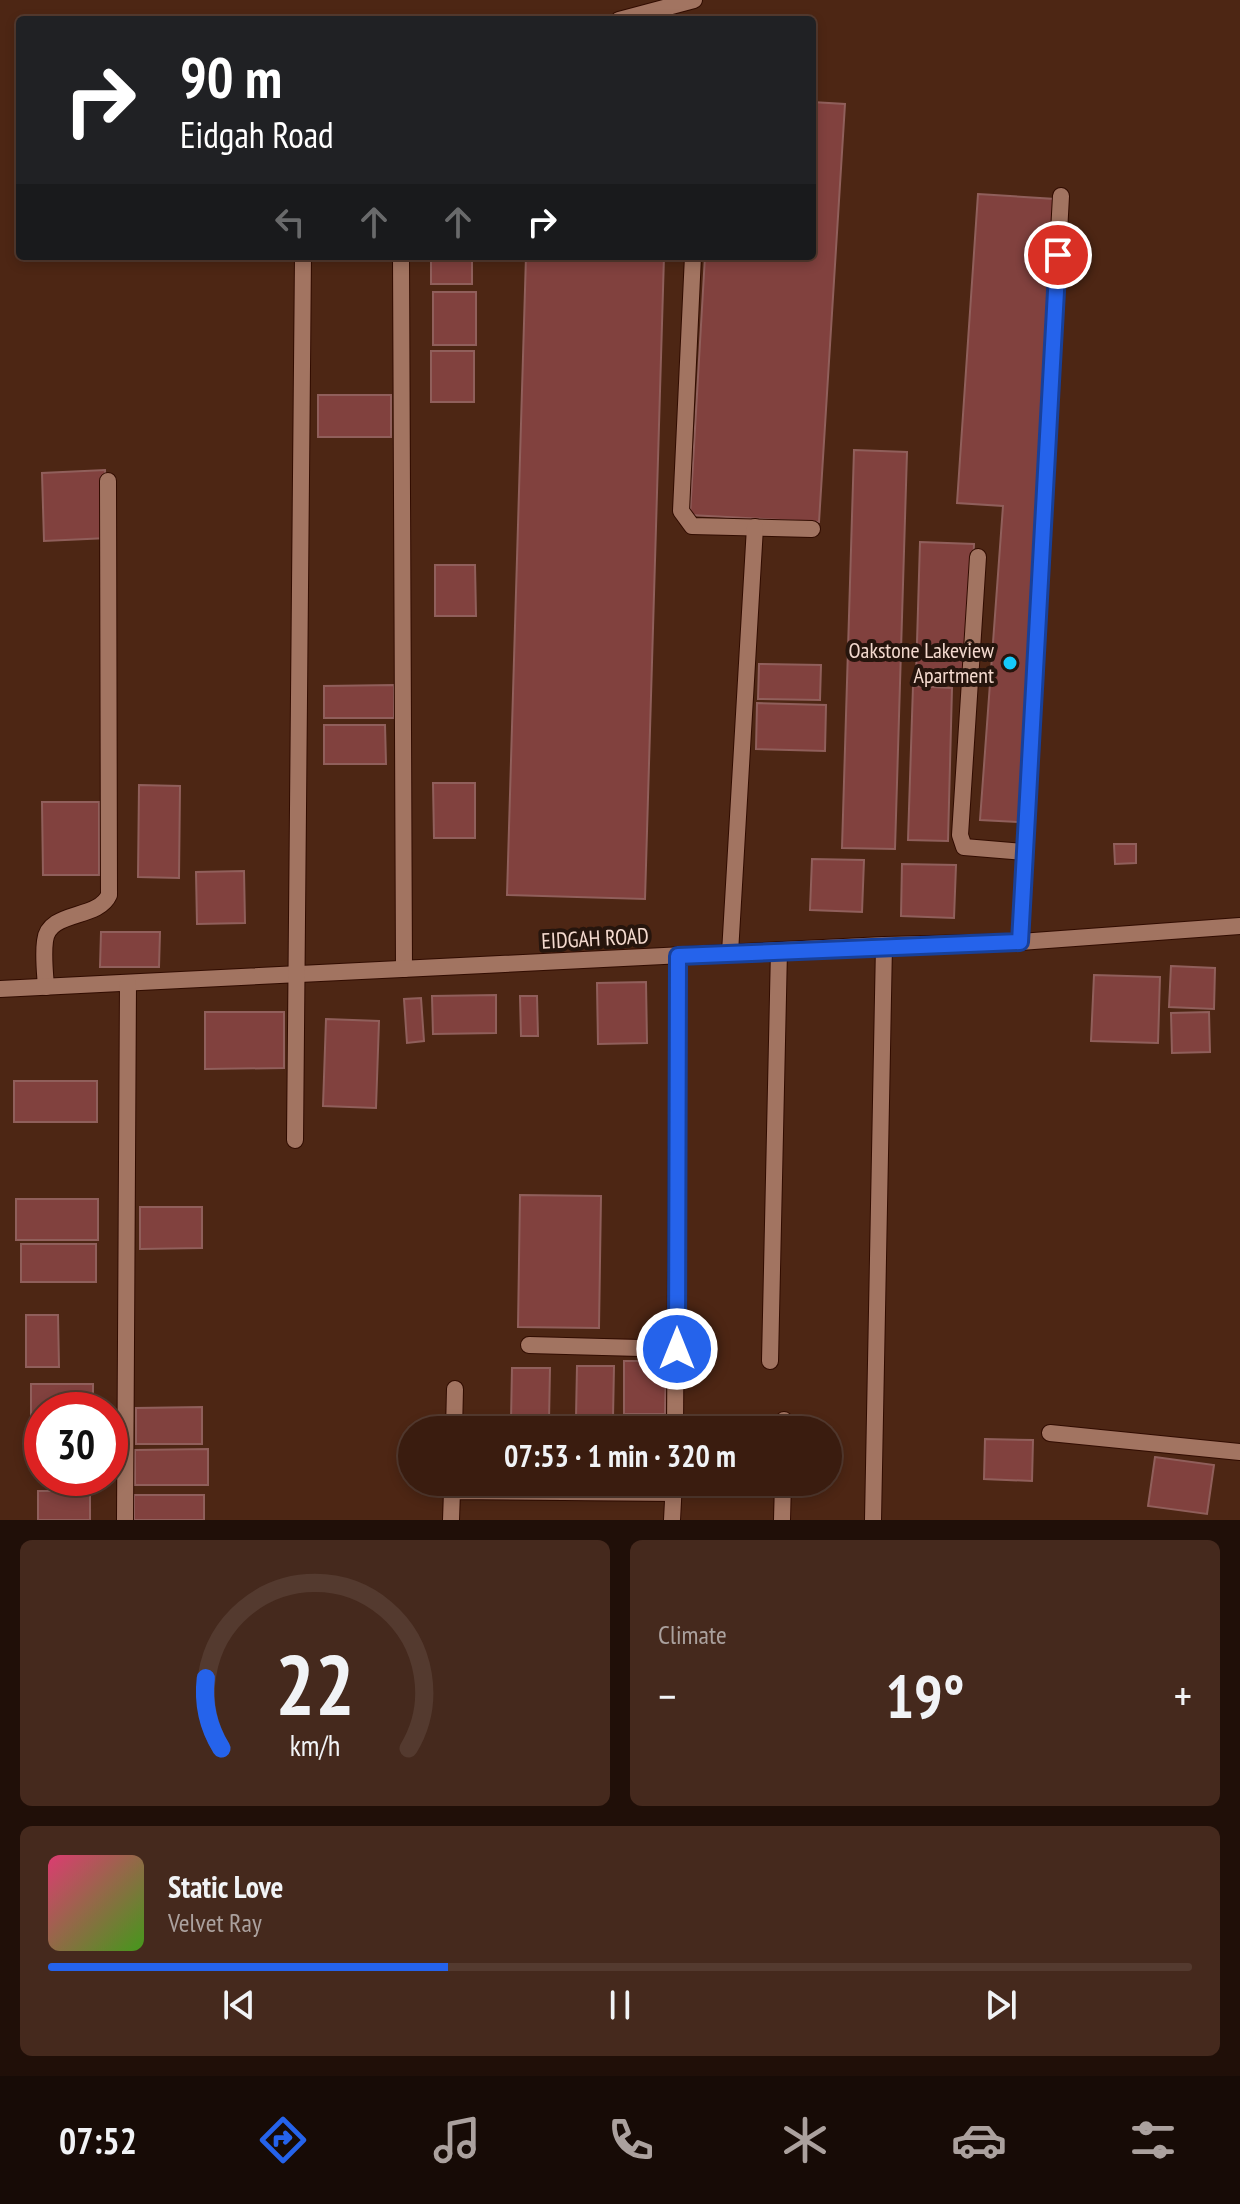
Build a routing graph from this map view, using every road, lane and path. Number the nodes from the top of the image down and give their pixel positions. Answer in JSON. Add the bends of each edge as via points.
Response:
{"nodes":[{"id":1,"x":694,"y":0,"type":"edge"},
{"id":2,"x":634,"y":16,"type":"edge"},
{"id":3,"x":1061,"y":196,"type":"dead end"},
{"id":4,"x":303,"y":260,"type":"edge"},
{"id":5,"x":401,"y":260,"type":"edge"},
{"id":6,"x":693,"y":260,"type":"edge"},
{"id":7,"x":108,"y":481,"type":"dead end"},
{"id":8,"x":755,"y":527,"type":"junction"},
{"id":9,"x":812,"y":529,"type":"dead end"},
{"id":10,"x":978,"y":557,"type":"dead end"},
{"id":11,"x":1025,"y":852,"type":"junction"},
{"id":12,"x":1240,"y":926,"type":"edge"},
{"id":13,"x":1020,"y":942,"type":"junction"},
{"id":14,"x":884,"y":945,"type":"junction"},
{"id":15,"x":779,"y":950,"type":"junction"},
{"id":16,"x":730,"y":953,"type":"junction"},
{"id":17,"x":678,"y":956,"type":"junction"},
{"id":18,"x":404,"y":969,"type":"junction"},
{"id":19,"x":295,"y":974,"type":"junction"},
{"id":20,"x":128,"y":983,"type":"junction"},
{"id":21,"x":46,"y":987,"type":"junction"},
{"id":22,"x":0,"y":989,"type":"edge"},
{"id":23,"x":295,"y":1140,"type":"dead end"},
{"id":24,"x":529,"y":1345,"type":"dead end"},
{"id":25,"x":677,"y":1349,"type":"junction"},
{"id":26,"x":770,"y":1361,"type":"dead end"},
{"id":27,"x":455,"y":1389,"type":"dead end"},
{"id":28,"x":454,"y":1416,"type":"edge"},
{"id":29,"x":675,"y":1416,"type":"edge"},
{"id":30,"x":1050,"y":1433,"type":"dead end"},
{"id":31,"x":1240,"y":1452,"type":"edge"},
{"id":32,"x":452,"y":1496,"type":"edge"},
{"id":33,"x":673,"y":1496,"type":"edge"},
{"id":34,"x":783,"y":1496,"type":"edge"},
{"id":35,"x":125,"y":1520,"type":"edge"},
{"id":36,"x":451,"y":1520,"type":"edge"},
{"id":37,"x":672,"y":1520,"type":"edge"},
{"id":38,"x":782,"y":1520,"type":"edge"},
{"id":39,"x":873,"y":1520,"type":"edge"}],
"edges":[{"from":1,"to":2,"type":"street"},
{"from":3,"to":11,"type":"street"},
{"from":4,"to":19,"type":"street"},
{"from":5,"to":18,"type":"street"},
{"from":6,"to":8,"type":"street","via":[[681,511],[692,526]]},
{"from":7,"to":21,"type":"street","via":[[109,895],[97,910],[73,916],[44,938]]},
{"from":8,"to":9,"type":"street"},
{"from":8,"to":16,"type":"street"},
{"from":10,"to":11,"type":"street","via":[[960,835],[964,847]]},
{"from":11,"to":13,"type":"street"},
{"from":12,"to":13,"type":"street","name":"EIDGAH ROAD"},
{"from":13,"to":14,"type":"street","name":"EIDGAH ROAD"},
{"from":14,"to":15,"type":"street","name":"EIDGAH ROAD"},
{"from":14,"to":39,"type":"street"},
{"from":15,"to":16,"type":"street","name":"EIDGAH ROAD"},
{"from":15,"to":26,"type":"street"},
{"from":16,"to":17,"type":"street","name":"EIDGAH ROAD"},
{"from":17,"to":18,"type":"street","name":"EIDGAH ROAD"},
{"from":17,"to":25,"type":"street"},
{"from":18,"to":19,"type":"street","name":"EIDGAH ROAD"},
{"from":19,"to":20,"type":"street","name":"EIDGAH ROAD"},
{"from":19,"to":23,"type":"street"},
{"from":20,"to":21,"type":"street","name":"EIDGAH ROAD"},
{"from":20,"to":35,"type":"street"},
{"from":21,"to":22,"type":"street","name":"EIDGAH ROAD"},
{"from":24,"to":25,"type":"street"},
{"from":25,"to":29,"type":"street"},
{"from":27,"to":28,"type":"street"},
{"from":30,"to":31,"type":"street"},
{"from":32,"to":36,"type":"street"},
{"from":33,"to":37,"type":"street"},
{"from":34,"to":38,"type":"street"}]}
